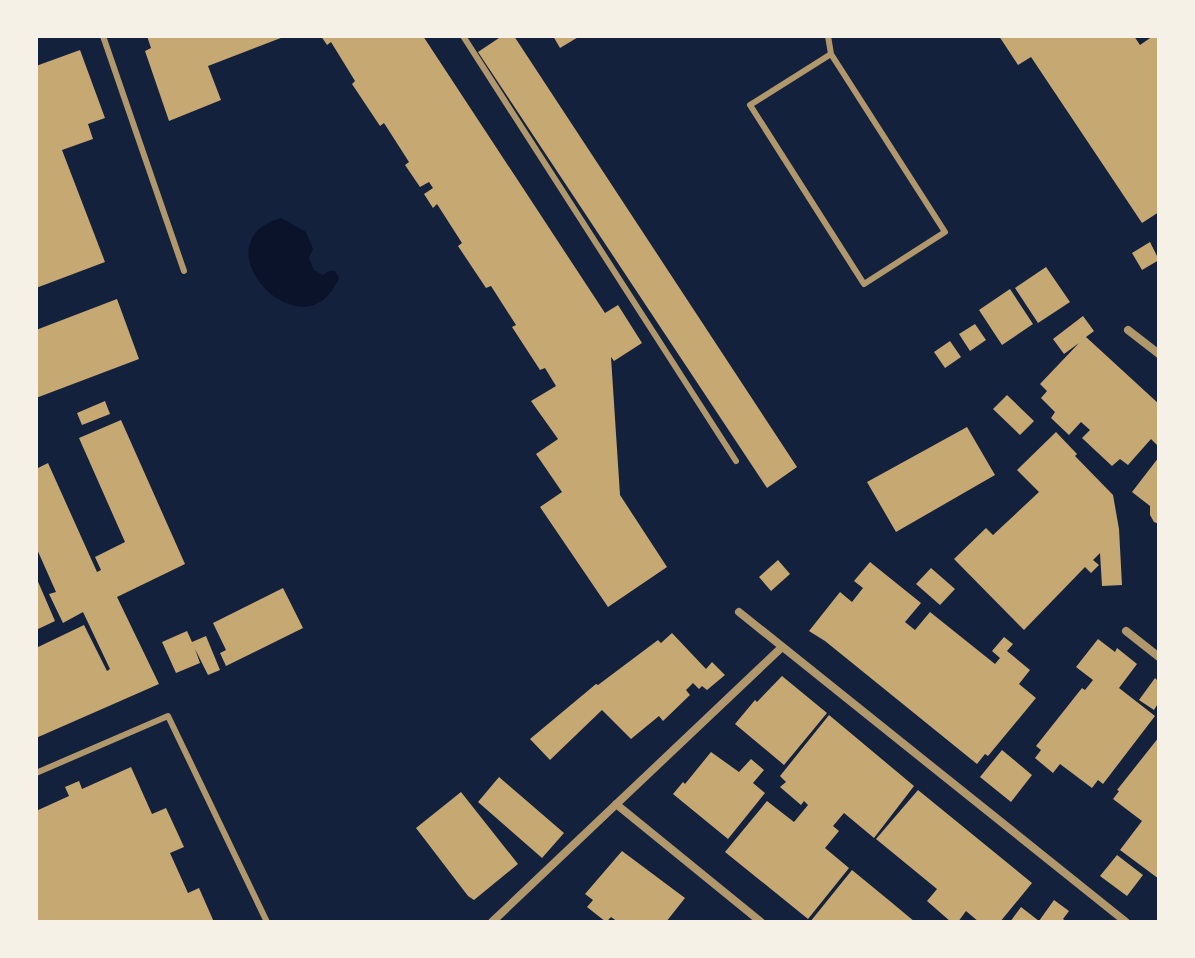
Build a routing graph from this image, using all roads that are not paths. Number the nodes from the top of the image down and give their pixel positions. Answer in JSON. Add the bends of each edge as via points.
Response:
{"nodes":[{"id":1,"x":103,"y":36,"type":"edge"},
{"id":2,"x":463,"y":36,"type":"edge"},
{"id":3,"x":828,"y":36,"type":"edge"},
{"id":4,"x":831,"y":54,"type":"junction"},
{"id":5,"x":184,"y":271,"type":"dead end"},
{"id":6,"x":1128,"y":330,"type":"dead end"},
{"id":7,"x":1159,"y":354,"type":"edge"},
{"id":8,"x":736,"y":461,"type":"dead end"},
{"id":9,"x":739,"y":612,"type":"dead end"},
{"id":10,"x":1126,"y":631,"type":"dead end"},
{"id":11,"x":781,"y":648,"type":"junction"},
{"id":12,"x":1159,"y":657,"type":"edge"},
{"id":13,"x":36,"y":773,"type":"edge"},
{"id":14,"x":616,"y":804,"type":"junction"},
{"id":15,"x":267,"y":922,"type":"edge"},
{"id":16,"x":492,"y":922,"type":"edge"},
{"id":17,"x":761,"y":922,"type":"edge"},
{"id":18,"x":1126,"y":922,"type":"edge"}],
"edges":[{"from":1,"to":5,"type":"lane"},
{"from":2,"to":8,"type":"lane"},
{"from":3,"to":4,"type":"lane"},
{"from":4,"to":4,"type":"lane","via":[[945,232],[864,284],[750,105]]},
{"from":6,"to":7,"type":"street"},
{"from":9,"to":11,"type":"street"},
{"from":10,"to":12,"type":"street"},
{"from":11,"to":14,"type":"street"},
{"from":11,"to":18,"type":"street"},
{"from":13,"to":15,"type":"lane","via":[[168,716]]},
{"from":14,"to":16,"type":"street"},
{"from":14,"to":17,"type":"street"}]}
